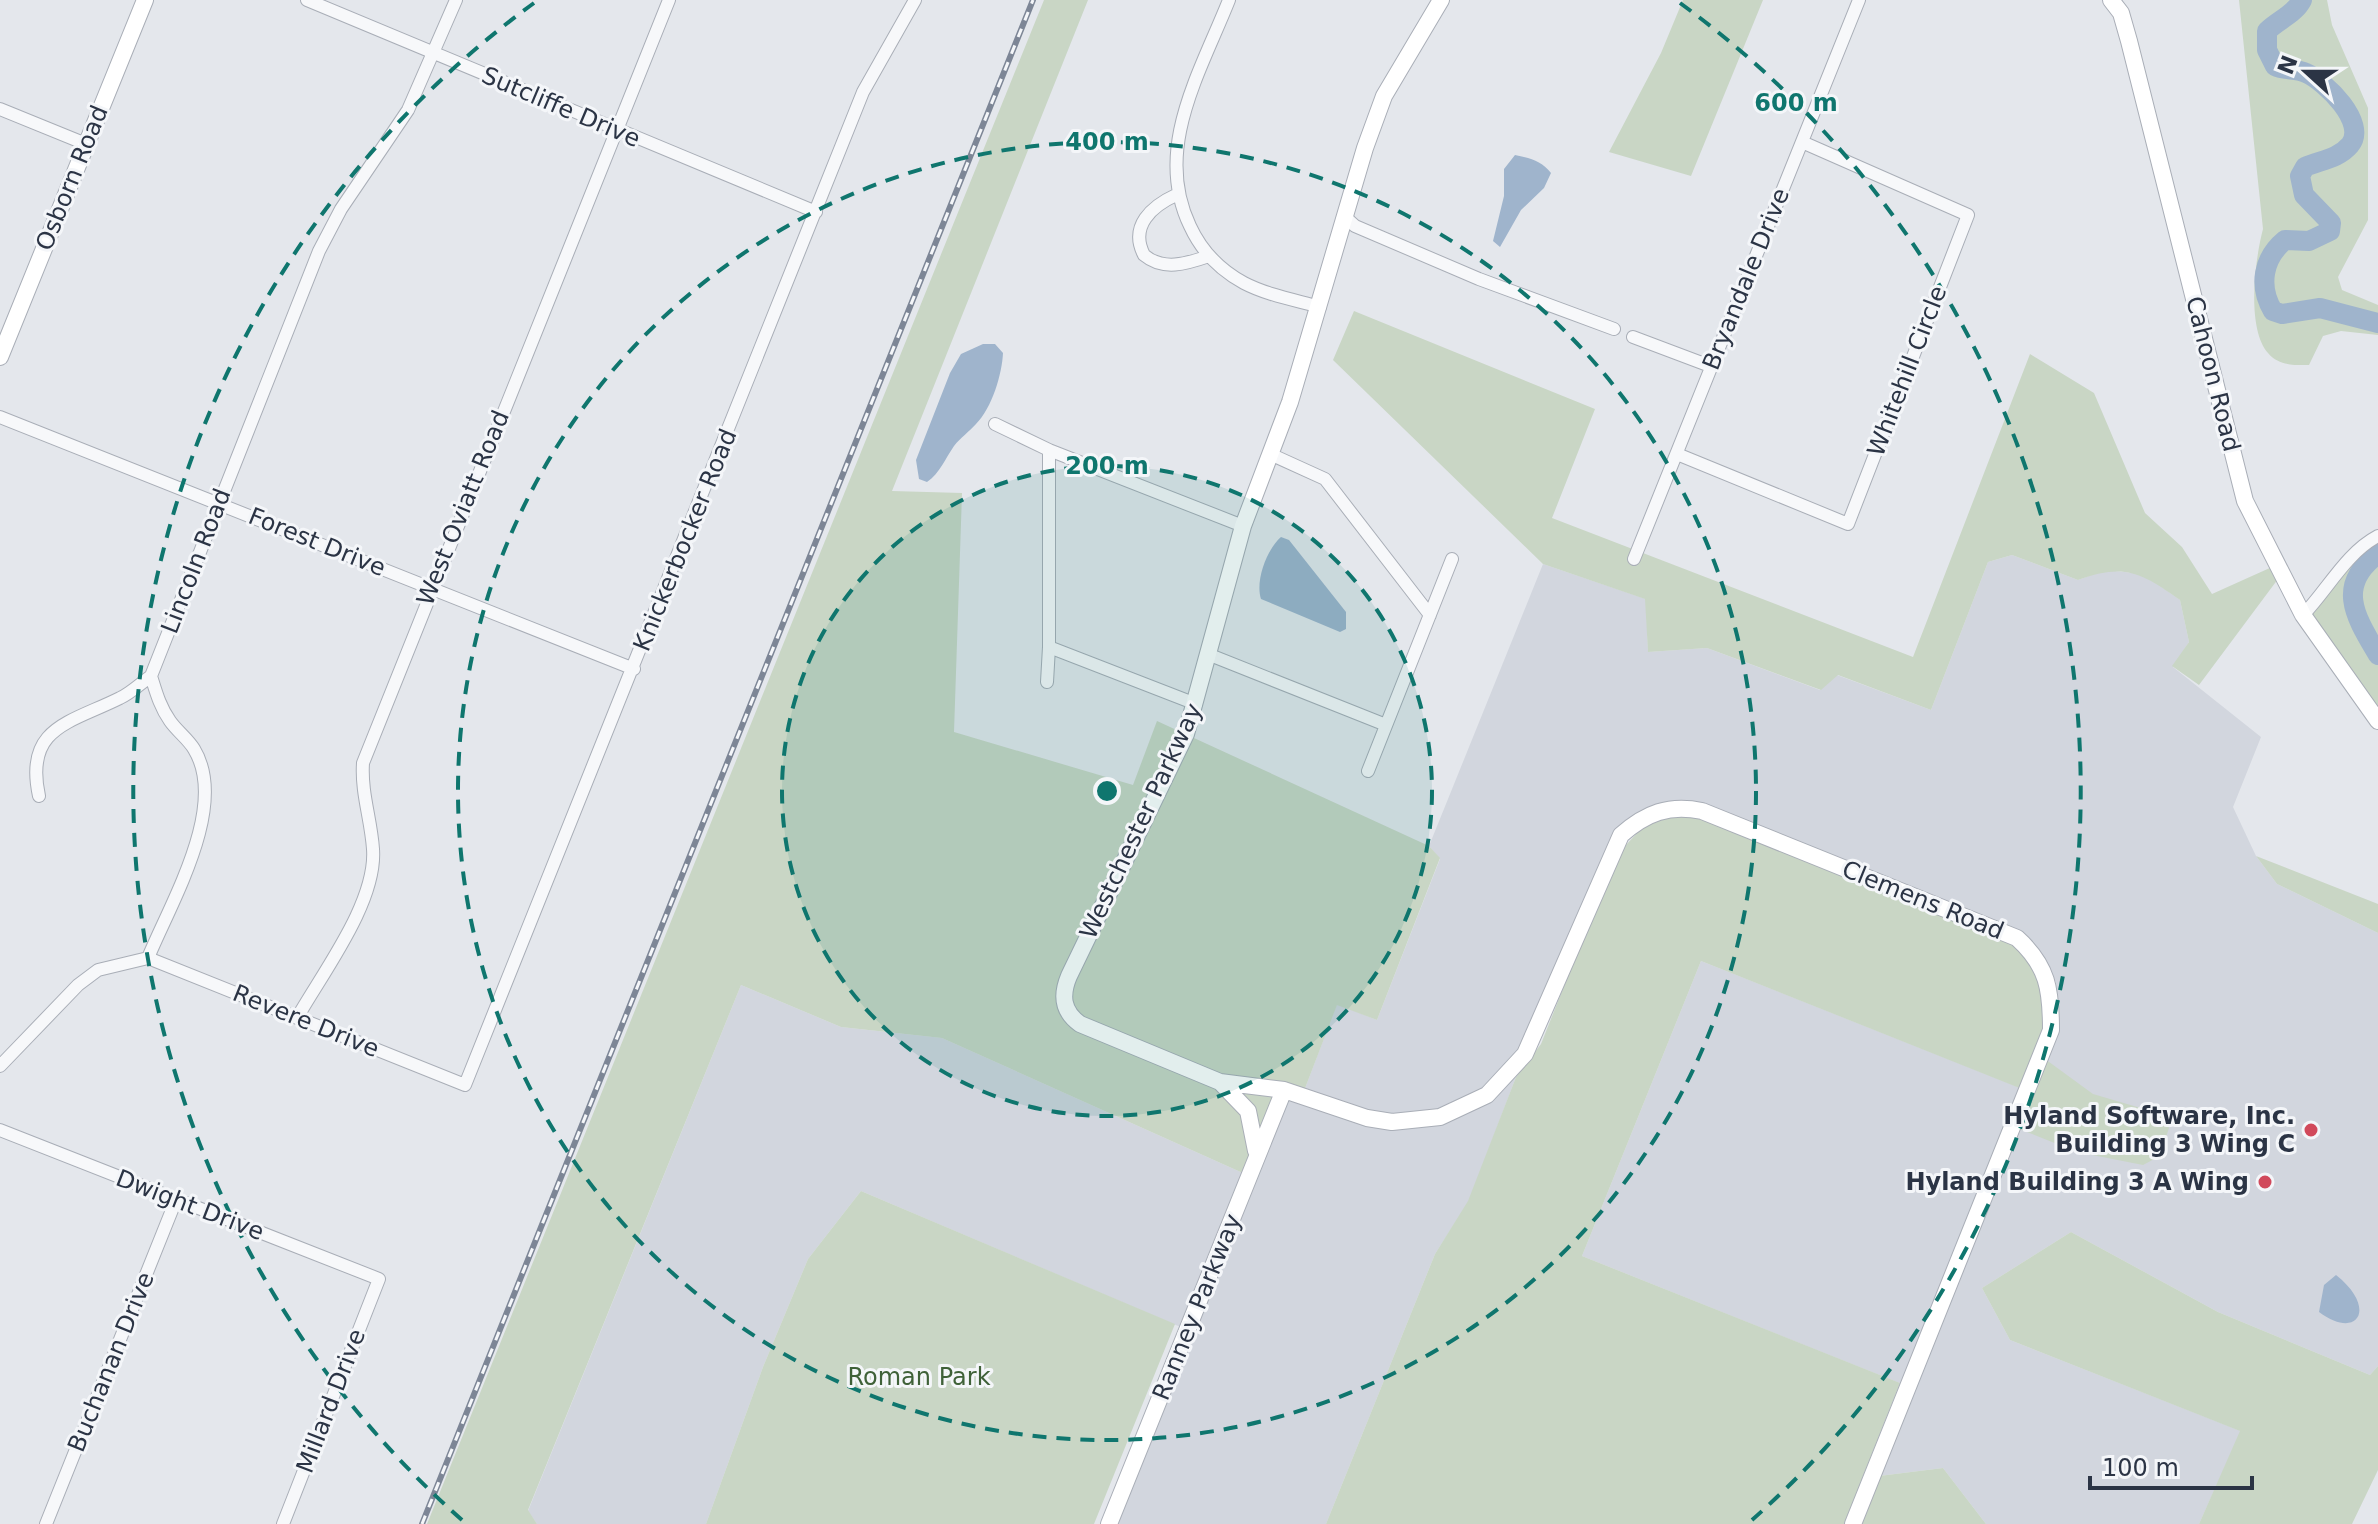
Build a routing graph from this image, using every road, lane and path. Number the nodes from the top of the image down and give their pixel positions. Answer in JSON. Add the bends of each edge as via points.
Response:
{"nodes":[{"id":1,"x":145,"y":0,"type":"edge"},
{"id":2,"x":307,"y":0,"type":"edge"},
{"id":3,"x":456,"y":0,"type":"edge"},
{"id":4,"x":669,"y":0,"type":"edge"},
{"id":5,"x":915,"y":0,"type":"edge"},
{"id":6,"x":1229,"y":0,"type":"edge"},
{"id":7,"x":1441,"y":0,"type":"edge"},
{"id":8,"x":1859,"y":0,"type":"edge"},
{"id":9,"x":2111,"y":0,"type":"edge"},
{"id":10,"x":435,"y":55,"type":"junction"},
{"id":11,"x":0,"y":109,"type":"edge"},
{"id":12,"x":615,"y":130,"type":"junction"},
{"id":13,"x":1802,"y":142,"type":"junction"},
{"id":14,"x":86,"y":144,"type":"junction"},
{"id":15,"x":1176,"y":195,"type":"junction"},
{"id":16,"x":816,"y":212,"type":"junction"},
{"id":17,"x":1344,"y":216,"type":"junction"},
{"id":18,"x":1209,"y":256,"type":"junction"},
{"id":19,"x":1320,"y":307,"type":"junction"},
{"id":20,"x":1614,"y":329,"type":"dead end"},
{"id":21,"x":1633,"y":337,"type":"dead end"},
{"id":22,"x":0,"y":357,"type":"edge"},
{"id":23,"x":1710,"y":366,"type":"junction"},
{"id":24,"x":0,"y":417,"type":"edge"},
{"id":25,"x":995,"y":424,"type":"dead end"},
{"id":26,"x":1049,"y":450,"type":"junction"},
{"id":27,"x":1270,"y":454,"type":"junction"},
{"id":28,"x":1677,"y":454,"type":"junction"},
{"id":29,"x":219,"y":502,"type":"junction"},
{"id":30,"x":1243,"y":526,"type":"junction"},
{"id":31,"x":2378,"y":536,"type":"edge"},
{"id":32,"x":1452,"y":559,"type":"dead end"},
{"id":33,"x":1634,"y":559,"type":"dead end"},
{"id":34,"x":431,"y":588,"type":"junction"},
{"id":35,"x":1430,"y":615,"type":"junction"},
{"id":36,"x":2303,"y":615,"type":"junction"},
{"id":37,"x":1049,"y":647,"type":"junction"},
{"id":38,"x":1210,"y":655,"type":"junction"},
{"id":39,"x":634,"y":669,"type":"junction"},
{"id":40,"x":151,"y":676,"type":"junction"},
{"id":41,"x":1047,"y":682,"type":"dead end"},
{"id":42,"x":1196,"y":704,"type":"junction"},
{"id":43,"x":2378,"y":721,"type":"edge"},
{"id":44,"x":1386,"y":725,"type":"junction"},
{"id":45,"x":1368,"y":771,"type":"dead end"},
{"id":46,"x":39,"y":796,"type":"dead end"},
{"id":47,"x":148,"y":958,"type":"junction"},
{"id":48,"x":297,"y":1018,"type":"junction"},
{"id":49,"x":0,"y":1066,"type":"edge"},
{"id":50,"x":1510,"y":1074,"type":"joint"},
{"id":51,"x":1220,"y":1082,"type":"junction"},
{"id":52,"x":465,"y":1085,"type":"joint"},
{"id":53,"x":1284,"y":1090,"type":"junction"},
{"id":54,"x":0,"y":1130,"type":"edge"},
{"id":55,"x":1255,"y":1161,"type":"junction"},
{"id":56,"x":176,"y":1200,"type":"junction"},
{"id":57,"x":379,"y":1279,"type":"joint"},
{"id":58,"x":46,"y":1524,"type":"edge"},
{"id":59,"x":283,"y":1524,"type":"edge"},
{"id":60,"x":1109,"y":1524,"type":"edge"},
{"id":61,"x":1853,"y":1524,"type":"edge"}],
"edges":[{"from":1,"to":14,"type":"street","name":"Osborn Road"},
{"from":2,"to":10,"type":"street","name":"Sutcliffe Drive"},
{"from":3,"to":10,"type":"street","name":"Lincoln Road"},
{"from":4,"to":12,"type":"street","name":"West Oviatt Road"},
{"from":5,"to":16,"type":"street","name":"Knickerbocker Road","via":[[863,92]]},
{"from":6,"to":15,"type":"street","via":[[1177,132]]},
{"from":7,"to":17,"type":"street","name":"Westchester Parkway","via":[[1384,96]]},
{"from":8,"to":13,"type":"street","name":"Bryandale Drive"},
{"from":9,"to":36,"type":"street","name":"Cahoon Road","via":[[2121,13],[2136,64],[2245,501]]},
{"from":10,"to":12,"type":"street","name":"Sutcliffe Drive"},
{"from":10,"to":29,"type":"street","name":"Lincoln Road","via":[[408,110],[319,251]]},
{"from":11,"to":14,"type":"street"},
{"from":12,"to":16,"type":"street","name":"Sutcliffe Drive"},
{"from":12,"to":34,"type":"street","name":"West Oviatt Road"},
{"from":13,"to":23,"type":"street","name":"Bryandale Drive"},
{"from":13,"to":28,"type":"street","name":"Whitehill Circle","via":[[1968,215],[1848,524]]},
{"from":14,"to":22,"type":"street","name":"Osborn Road"},
{"from":15,"to":18,"type":"street"},
{"from":15,"to":18,"type":"street","via":[[1148,214],[1139,246],[1163,265]]},
{"from":16,"to":39,"type":"street","name":"Knickerbocker Road"},
{"from":17,"to":19,"type":"street","name":"Westchester Parkway"},
{"from":17,"to":20,"type":"street","via":[[1355,226],[1479,279]]},
{"from":18,"to":19,"type":"street","via":[[1244,283]]},
{"from":19,"to":27,"type":"street","name":"Westchester Parkway"},
{"from":21,"to":23,"type":"street"},
{"from":23,"to":28,"type":"street","name":"Bryandale Drive"},
{"from":24,"to":29,"type":"street","name":"Forest Drive"},
{"from":25,"to":26,"type":"street"},
{"from":26,"to":30,"type":"street"},
{"from":26,"to":37,"type":"street"},
{"from":27,"to":30,"type":"street","name":"Westchester Parkway"},
{"from":27,"to":35,"type":"street","via":[[1325,479]]},
{"from":28,"to":33,"type":"street","name":"Bryandale Drive"},
{"from":29,"to":34,"type":"street","name":"Forest Drive"},
{"from":29,"to":40,"type":"street","name":"Lincoln Road"},
{"from":30,"to":38,"type":"street","name":"Westchester Parkway"},
{"from":31,"to":36,"type":"street","via":[[2360,546]]},
{"from":32,"to":35,"type":"street"},
{"from":34,"to":39,"type":"street","name":"Forest Drive"},
{"from":34,"to":48,"type":"street","name":"West Oviatt Road","via":[[363,763],[372,874],[363,901]]},
{"from":35,"to":44,"type":"street"},
{"from":36,"to":43,"type":"street","name":"Cahoon Road"},
{"from":37,"to":41,"type":"street"},
{"from":37,"to":42,"type":"street"},
{"from":38,"to":42,"type":"street","name":"Westchester Parkway"},
{"from":38,"to":44,"type":"street"},
{"from":39,"to":52,"type":"street","name":"Knickerbocker Road"},
{"from":40,"to":46,"type":"street","via":[[122,697],[60,725],[43,742],[33,768]]},
{"from":40,"to":47,"type":"street","via":[[170,720],[194,749],[205,775],[207,802]]},
{"from":42,"to":51,"type":"street","name":"Westchester Parkway","via":[[1063,999],[1080,1024]]},
{"from":44,"to":45,"type":"street"},
{"from":47,"to":48,"type":"street","name":"Revere Drive"},
{"from":47,"to":49,"type":"street","via":[[98,970]]},
{"from":48,"to":52,"type":"street","name":"Revere Drive"},
{"from":50,"to":53,"type":"street","name":"Westchester Parkway","via":[[1462,1109],[1418,1121],[1367,1118]]},
{"from":50,"to":61,"type":"street","name":"Clemens Road","via":[[1538,1030],[1621,835],[1638,820],[1672,807],[1715,816],[2017,938],[2031,950],[2051,991],[2051,1030]]},
{"from":51,"to":53,"type":"street","name":"Westchester Parkway"},
{"from":51,"to":55,"type":"street","via":[[1248,1111]]},
{"from":53,"to":55,"type":"street","name":"Ranney Parkway"},
{"from":54,"to":56,"type":"street","name":"Dwight Drive"},
{"from":55,"to":60,"type":"street","name":"Ranney Parkway"},
{"from":56,"to":57,"type":"street","name":"Dwight Drive"},
{"from":56,"to":58,"type":"street","name":"Buchanan Drive"},
{"from":57,"to":59,"type":"street","name":"Millard Drive"}]}
